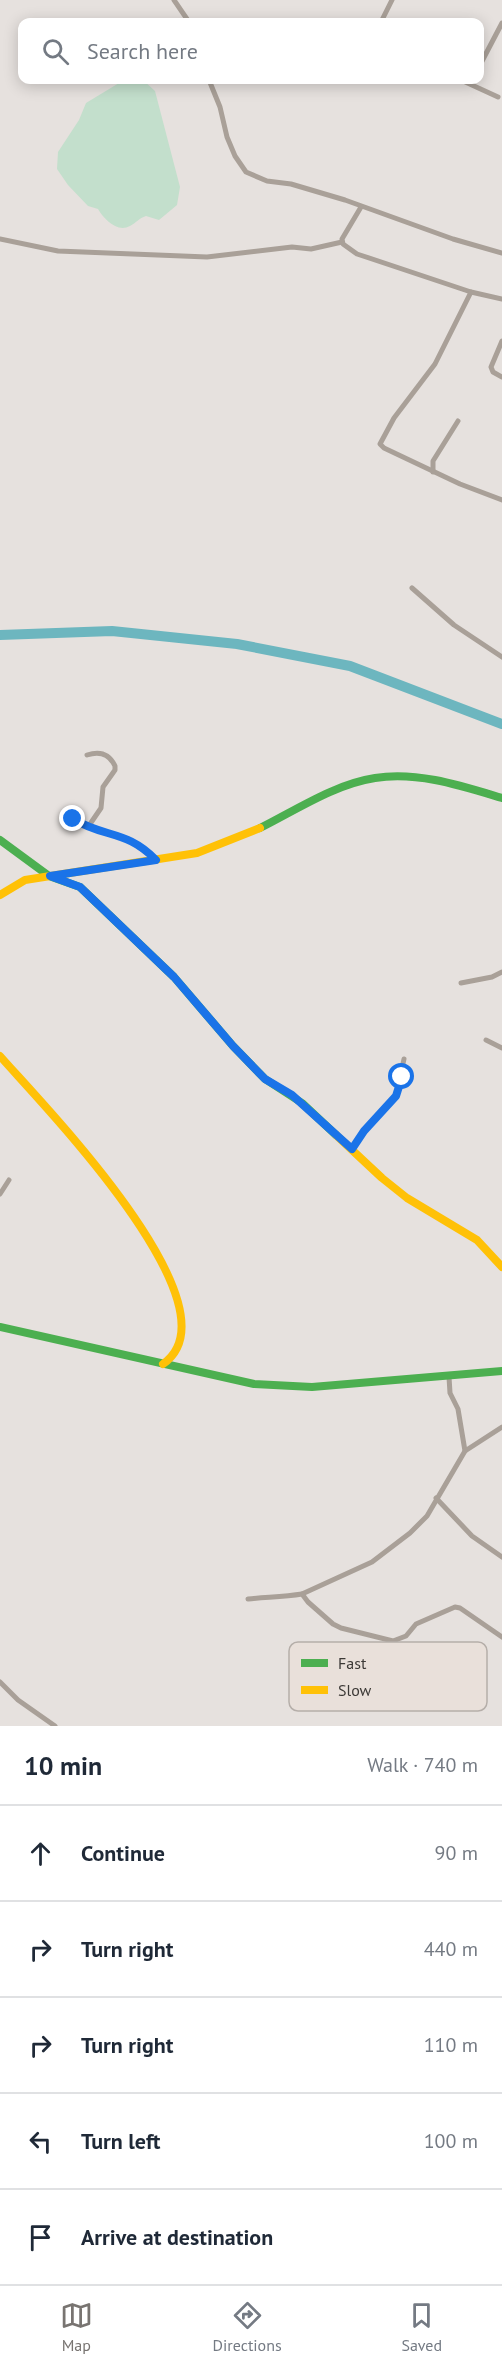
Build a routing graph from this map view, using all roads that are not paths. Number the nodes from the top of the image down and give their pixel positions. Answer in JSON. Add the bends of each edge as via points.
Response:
{"nodes":[{"id":1,"x":174,"y":0,"type":"edge"},
{"id":2,"x":392,"y":0,"type":"edge"},
{"id":3,"x":186,"y":18,"type":"edge"},
{"id":4,"x":383,"y":18,"type":"edge"},
{"id":5,"x":502,"y":22,"type":"edge"},
{"id":6,"x":484,"y":56,"type":"edge"},
{"id":7,"x":211,"y":84,"type":"edge"},
{"id":8,"x":470,"y":84,"type":"edge"},
{"id":9,"x":498,"y":97,"type":"dead end"},
{"id":10,"x":362,"y":207,"type":"junction"},
{"id":11,"x":0,"y":239,"type":"edge"},
{"id":12,"x":342,"y":242,"type":"junction"},
{"id":13,"x":502,"y":253,"type":"edge"},
{"id":14,"x":471,"y":292,"type":"junction"},
{"id":15,"x":502,"y":299,"type":"edge"},
{"id":16,"x":502,"y":341,"type":"edge"},
{"id":17,"x":502,"y":376,"type":"edge"},
{"id":18,"x":458,"y":421,"type":"dead end"},
{"id":19,"x":433,"y":472,"type":"junction"},
{"id":20,"x":502,"y":500,"type":"edge"},
{"id":21,"x":412,"y":588,"type":"dead end"},
{"id":22,"x":502,"y":657,"type":"edge"},
{"id":23,"x":87,"y":755,"type":"dead end"},
{"id":24,"x":502,"y":798,"type":"edge"},
{"id":25,"x":66,"y":815,"type":"dead end"},
{"id":26,"x":88,"y":827,"type":"junction"},
{"id":27,"x":0,"y":840,"type":"edge"},
{"id":28,"x":156,"y":860,"type":"junction"},
{"id":29,"x":50,"y":876,"type":"junction"},
{"id":30,"x":0,"y":895,"type":"edge"},
{"id":31,"x":502,"y":972,"type":"edge"},
{"id":32,"x":461,"y":982,"type":"dead end"},
{"id":33,"x":486,"y":1040,"type":"dead end"},
{"id":34,"x":502,"y":1048,"type":"edge"},
{"id":35,"x":0,"y":1056,"type":"edge"},
{"id":36,"x":404,"y":1059,"type":"dead end"},
{"id":37,"x":352,"y":1149,"type":"junction"},
{"id":38,"x":9,"y":1180,"type":"dead end"},
{"id":39,"x":0,"y":1194,"type":"edge"},
{"id":40,"x":502,"y":1267,"type":"edge"},
{"id":41,"x":0,"y":1327,"type":"edge"},
{"id":42,"x":161,"y":1364,"type":"junction"},
{"id":43,"x":502,"y":1371,"type":"edge"},
{"id":44,"x":449,"y":1377,"type":"junction"},
{"id":45,"x":502,"y":1426,"type":"edge"},
{"id":46,"x":465,"y":1451,"type":"junction"},
{"id":47,"x":436,"y":1498,"type":"junction"},
{"id":48,"x":502,"y":1557,"type":"edge"},
{"id":49,"x":302,"y":1594,"type":"junction"},
{"id":50,"x":248,"y":1599,"type":"dead end"},
{"id":51,"x":502,"y":1636,"type":"edge"},
{"id":52,"x":0,"y":1682,"type":"edge"},
{"id":53,"x":55,"y":1726,"type":"edge"}],
"edges":[{"from":1,"to":3,"type":"street"},
{"from":2,"to":4,"type":"street"},
{"from":5,"to":6,"type":"street"},
{"from":7,"to":10,"type":"street","via":[[227,137],[246,172]]},
{"from":8,"to":9,"type":"street"},
{"from":10,"to":12,"type":"street"},
{"from":10,"to":13,"type":"street"},
{"from":11,"to":12,"type":"street","via":[[58,251],[207,257],[311,249]]},
{"from":12,"to":14,"type":"street","via":[[357,254]]},
{"from":14,"to":15,"type":"street"},
{"from":14,"to":19,"type":"street","via":[[435,364],[394,418],[380,444]]},
{"from":16,"to":17,"type":"street","via":[[491,367]]},
{"from":18,"to":19,"type":"street","via":[[433,460]]},
{"from":19,"to":20,"type":"street"},
{"from":21,"to":22,"type":"street","via":[[454,625]]},
{"from":23,"to":26,"type":"street","via":[[98,751],[115,766],[103,787],[101,808]]},
{"from":24,"to":28,"type":"street","via":[[450,783],[375,778],[341,788],[222,844]]},
{"from":25,"to":26,"type":"street"},
{"from":26,"to":28,"type":"street","via":[[128,839]]},
{"from":27,"to":29,"type":"street"},
{"from":28,"to":29,"type":"street"},
{"from":29,"to":30,"type":"street","via":[[25,880]]},
{"from":29,"to":37,"type":"street","via":[[80,887],[174,977],[265,1079],[292,1095]]},
{"from":31,"to":32,"type":"street"},
{"from":33,"to":34,"type":"street"},
{"from":35,"to":42,"type":"street","via":[[116,1189],[155,1248],[179,1302],[183,1325],[174,1357]]},
{"from":36,"to":37,"type":"street","via":[[396,1096]]},
{"from":37,"to":40,"type":"street","via":[[407,1198],[477,1240]]},
{"from":38,"to":39,"type":"street"},
{"from":41,"to":42,"type":"street"},
{"from":42,"to":44,"type":"street","via":[[280,1387]]},
{"from":43,"to":44,"type":"street"},
{"from":44,"to":46,"type":"street"},
{"from":45,"to":46,"type":"street"},
{"from":46,"to":47,"type":"street"},
{"from":47,"to":48,"type":"street","via":[[471,1536]]},
{"from":47,"to":49,"type":"street","via":[[427,1516],[372,1562]]},
{"from":49,"to":50,"type":"street"},
{"from":49,"to":51,"type":"street","via":[[333,1624],[393,1641],[406,1636],[416,1624],[455,1607]]},
{"from":52,"to":53,"type":"street"}]}
